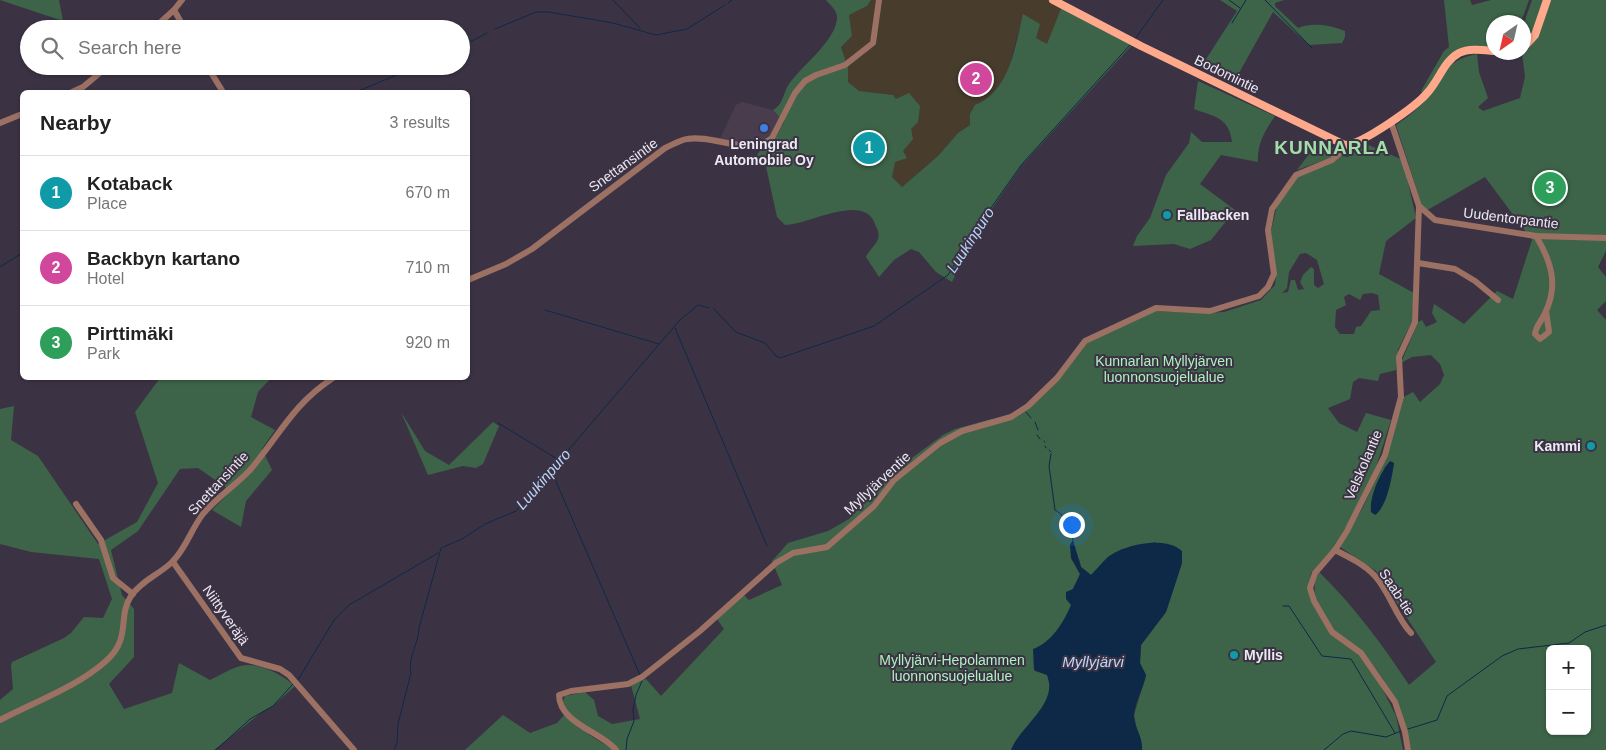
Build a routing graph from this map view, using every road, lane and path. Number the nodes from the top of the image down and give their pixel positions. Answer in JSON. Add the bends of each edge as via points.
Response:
{"nodes":[{"id":1,"x":182,"y":0,"type":"edge"},
{"id":2,"x":879,"y":0,"type":"edge"},
{"id":3,"x":1053,"y":0,"type":"edge"},
{"id":4,"x":1547,"y":0,"type":"edge"},
{"id":5,"x":174,"y":10,"type":"junction"},
{"id":6,"x":163,"y":20,"type":"edge"},
{"id":7,"x":180,"y":20,"type":"edge"},
{"id":8,"x":1531,"y":39,"type":"edge"},
{"id":9,"x":1486,"y":50,"type":"edge"},
{"id":10,"x":97,"y":75,"type":"edge"},
{"id":11,"x":213,"y":75,"type":"edge"},
{"id":12,"x":76,"y":90,"type":"edge"},
{"id":13,"x":222,"y":90,"type":"edge"},
{"id":14,"x":20,"y":115,"type":"edge"},
{"id":15,"x":1391,"y":122,"type":"junction"},
{"id":16,"x":0,"y":123,"type":"edge"},
{"id":17,"x":1349,"y":145,"type":"junction"},
{"id":18,"x":1419,"y":206,"type":"junction"},
{"id":19,"x":1536,"y":236,"type":"junction"},
{"id":20,"x":1606,"y":238,"type":"edge"},
{"id":21,"x":1418,"y":263,"type":"junction"},
{"id":22,"x":470,"y":279,"type":"edge"},
{"id":23,"x":1498,"y":300,"type":"dead end"},
{"id":24,"x":1546,"y":311,"type":"dead end"},
{"id":25,"x":330,"y":380,"type":"edge"},
{"id":26,"x":76,"y":504,"type":"dead end"},
{"id":27,"x":1335,"y":550,"type":"junction"},
{"id":28,"x":173,"y":562,"type":"junction"},
{"id":29,"x":133,"y":594,"type":"junction"},
{"id":30,"x":1411,"y":634,"type":"dead end"},
{"id":31,"x":0,"y":720,"type":"edge"},
{"id":32,"x":354,"y":750,"type":"edge"},
{"id":33,"x":616,"y":750,"type":"edge"},
{"id":34,"x":1408,"y":750,"type":"edge"}],
"edges":[{"from":1,"to":5,"type":"street"},
{"from":2,"to":22,"type":"street","name":"Snettansintie","via":[[873,43],[845,65],[805,81],[795,92],[772,138],[766,143],[757,146],[686,139],[665,148],[532,249]]},
{"from":3,"to":17,"type":"main road","name":"Bodomintie","via":[[1335,142]]},
{"from":4,"to":8,"type":"main road"},
{"from":5,"to":6,"type":"street"},
{"from":5,"to":7,"type":"street"},
{"from":9,"to":15,"type":"main road","via":[[1467,50],[1454,57],[1423,98]]},
{"from":10,"to":12,"type":"street"},
{"from":11,"to":13,"type":"street"},
{"from":14,"to":16,"type":"street"},
{"from":15,"to":17,"type":"main road"},
{"from":15,"to":18,"type":"street","name":"Velskolantie"},
{"from":17,"to":33,"type":"street","name":"Myllyjärventie","via":[[1332,160],[1296,175],[1272,209],[1268,230],[1274,274],[1259,296],[1210,311],[1156,308],[1085,341],[1057,378],[1028,406],[1010,417],[962,431],[940,443],[894,480],[874,506],[826,546],[793,553],[776,562],[700,631],[642,677],[628,684],[559,695],[560,705],[566,712]]},
{"from":18,"to":19,"type":"street","name":"Uudentorpantie","via":[[1435,220]]},
{"from":18,"to":21,"type":"street","name":"Velskolantie"},
{"from":19,"to":20,"type":"street","name":"Uudentorpantie"},
{"from":19,"to":24,"type":"street","via":[[1546,253],[1553,276]]},
{"from":21,"to":23,"type":"street","via":[[1455,269]]},
{"from":21,"to":27,"type":"street","name":"Velskolantie","via":[[1415,322],[1399,357],[1401,396],[1387,446],[1361,505]]},
{"from":25,"to":28,"type":"street","name":"Snettansintie","via":[[289,416],[251,468],[202,515]]},
{"from":26,"to":29,"type":"street","via":[[101,540],[113,578]]},
{"from":27,"to":30,"type":"street","name":"Saab-tie","via":[[1364,566],[1376,577]]},
{"from":27,"to":34,"type":"street","name":"Velskolantie","via":[[1312,577],[1311,594],[1332,632],[1361,653],[1395,702]]},
{"from":28,"to":29,"type":"street","name":"Snettansintie"},
{"from":28,"to":32,"type":"street","name":"Niittyveräjä","via":[[241,658],[280,669],[289,675]]},
{"from":29,"to":31,"type":"street","via":[[126,609],[121,641],[106,662]]}]}
